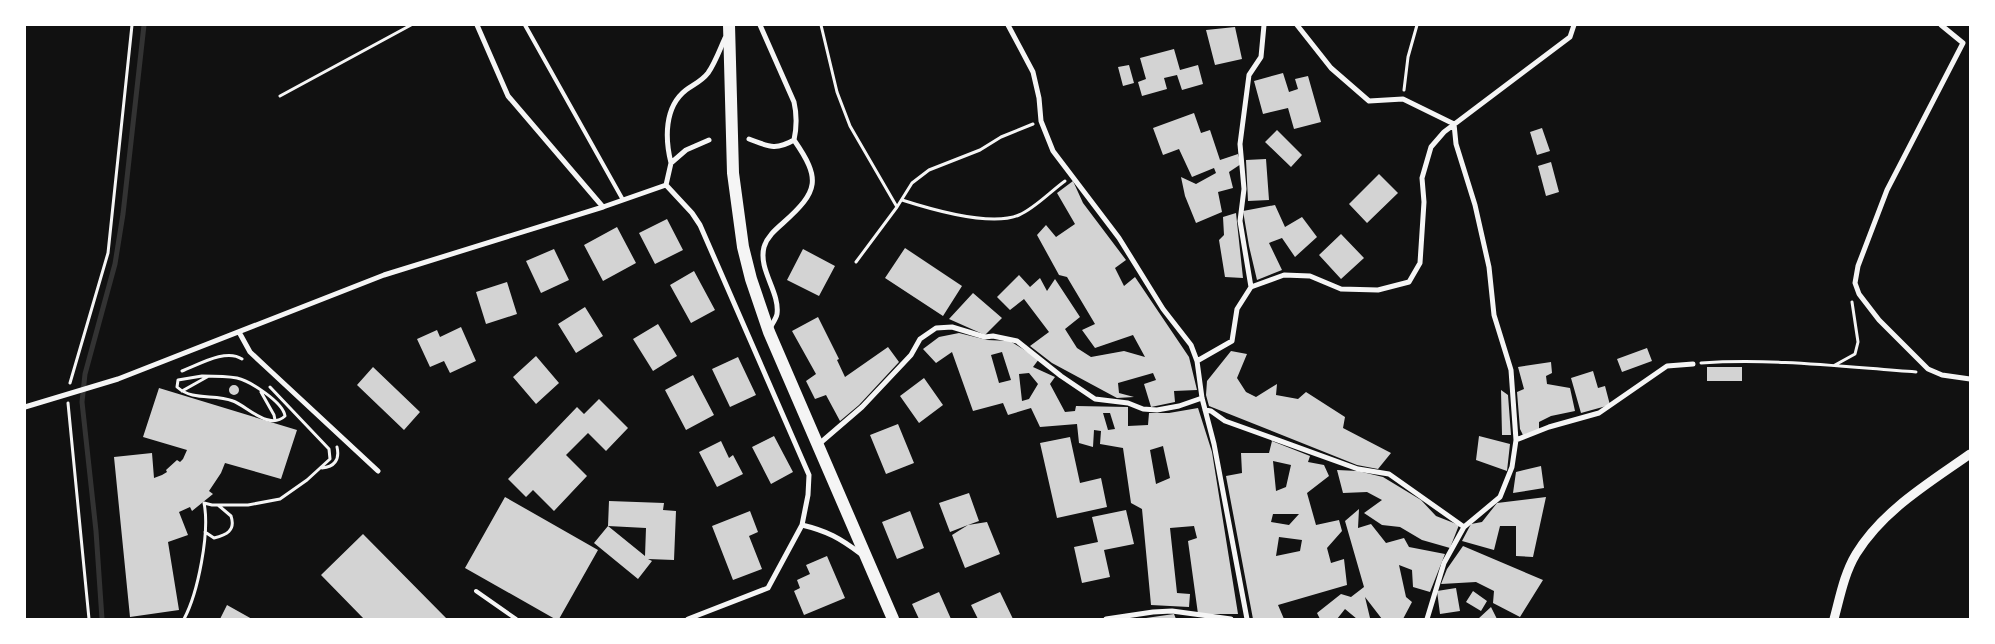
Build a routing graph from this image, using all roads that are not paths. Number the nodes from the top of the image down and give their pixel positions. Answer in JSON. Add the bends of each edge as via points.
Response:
{"nodes":[{"id":1,"x":477,"y":25,"type":"edge"},
{"id":2,"x":525,"y":25,"type":"edge"},
{"id":3,"x":760,"y":25,"type":"edge"},
{"id":4,"x":1008,"y":25,"type":"edge"},
{"id":5,"x":1264,"y":25,"type":"edge"},
{"id":6,"x":1297,"y":25,"type":"edge"},
{"id":7,"x":1574,"y":25,"type":"edge"},
{"id":8,"x":1941,"y":25,"type":"edge"},
{"id":9,"x":729,"y":28,"type":"edge"},
{"id":10,"x":1454,"y":124,"type":"junction"},
{"id":11,"x":749,"y":139,"type":"dead end"},
{"id":12,"x":709,"y":140,"type":"dead end"},
{"id":13,"x":794,"y":140,"type":"junction"},
{"id":14,"x":670,"y":163,"type":"junction"},
{"id":15,"x":666,"y":185,"type":"junction"},
{"id":16,"x":623,"y":200,"type":"junction"},
{"id":17,"x":603,"y":207,"type":"junction"},
{"id":18,"x":1251,"y":287,"type":"junction"},
{"id":19,"x":238,"y":332,"type":"junction"},
{"id":20,"x":768,"y":332,"type":"junction"},
{"id":21,"x":1197,"y":362,"type":"junction"},
{"id":22,"x":1692,"y":364,"type":"road end"},
{"id":23,"x":1970,"y":379,"type":"edge"},
{"id":24,"x":1202,"y":398,"type":"junction"},
{"id":25,"x":25,"y":407,"type":"edge"},
{"id":26,"x":1205,"y":410,"type":"junction"},
{"id":27,"x":1516,"y":440,"type":"junction"},
{"id":28,"x":817,"y":446,"type":"junction"},
{"id":29,"x":1970,"y":454,"type":"edge"},
{"id":30,"x":378,"y":471,"type":"dead end"},
{"id":31,"x":802,"y":525,"type":"junction"},
{"id":32,"x":1464,"y":527,"type":"junction"},
{"id":33,"x":869,"y":561,"type":"junction"},
{"id":34,"x":476,"y":592,"type":"dead end"},
{"id":35,"x":516,"y":619,"type":"edge"},
{"id":36,"x":688,"y":619,"type":"edge"},
{"id":37,"x":893,"y":619,"type":"edge"},
{"id":38,"x":1106,"y":619,"type":"edge"},
{"id":39,"x":1231,"y":619,"type":"edge"},
{"id":40,"x":1247,"y":619,"type":"edge"},
{"id":41,"x":1427,"y":619,"type":"edge"},
{"id":42,"x":1834,"y":619,"type":"edge"}],
"edges":[{"from":1,"to":17,"type":"street","via":[[508,96]]},
{"from":2,"to":16,"type":"lane"},
{"from":3,"to":13,"type":"street","via":[[794,102],[797,115]]},
{"from":4,"to":21,"type":"street","via":[[1034,72],[1041,121],[1053,151],[1119,238],[1163,309],[1191,345]]},
{"from":5,"to":18,"type":"street","via":[[1261,57],[1249,76],[1240,144],[1244,189],[1240,221]]},
{"from":6,"to":10,"type":"street","via":[[1331,68],[1369,101],[1403,100]]},
{"from":7,"to":10,"type":"street","via":[[1570,37]]},
{"from":8,"to":23,"type":"street","via":[[1963,43],[1887,190],[1858,266],[1855,283],[1859,294],[1879,320],[1928,369],[1942,375]]},
{"from":9,"to":14,"type":"street","via":[[708,73],[686,90],[673,106],[667,133]]},
{"from":9,"to":20,"type":"main road","via":[[737,213],[743,247]]},
{"from":10,"to":18,"type":"street","via":[[1431,147],[1422,178],[1424,202],[1420,263],[1409,282],[1378,290],[1341,288],[1310,276],[1284,275]]},
{"from":10,"to":27,"type":"street","via":[[1456,144],[1489,266],[1494,315],[1511,370]]},
{"from":11,"to":13,"type":"street","via":[[768,146],[783,146]]},
{"from":12,"to":14,"type":"street","via":[[686,150]]},
{"from":13,"to":20,"type":"street","via":[[808,161],[813,179],[808,197],[770,236],[764,248],[763,259],[776,302],[776,314]]},
{"from":14,"to":15,"type":"street"},
{"from":15,"to":16,"type":"street"},
{"from":15,"to":31,"type":"street","via":[[700,225],[809,475]]},
{"from":16,"to":17,"type":"street"},
{"from":17,"to":19,"type":"street","via":[[384,275]]},
{"from":18,"to":21,"type":"street","via":[[1237,309],[1232,342]]},
{"from":19,"to":25,"type":"street","via":[[91,388]]},
{"from":19,"to":30,"type":"street","via":[[260,362]]},
{"from":20,"to":28,"type":"main road"},
{"from":21,"to":24,"type":"street"},
{"from":22,"to":27,"type":"street","via":[[1667,366],[1599,413]]},
{"from":24,"to":26,"type":"street"},
{"from":24,"to":28,"type":"street","via":[[1157,410],[1095,399],[1017,341],[985,337],[952,327],[936,328],[920,339],[911,355],[862,406]]},
{"from":26,"to":32,"type":"street","via":[[1225,421],[1358,469],[1389,474]]},
{"from":26,"to":40,"type":"street"},
{"from":27,"to":32,"type":"street","via":[[1512,467],[1500,497]]},
{"from":28,"to":33,"type":"main road"},
{"from":29,"to":42,"type":"street","via":[[1883,518],[1856,554]]},
{"from":31,"to":33,"type":"street","via":[[828,532]]},
{"from":31,"to":36,"type":"street","via":[[768,588]]},
{"from":32,"to":41,"type":"street","via":[[1444,563]]},
{"from":33,"to":37,"type":"main road"},
{"from":34,"to":35,"type":"lane"},
{"from":38,"to":39,"type":"street","via":[[1172,611]]}]}
